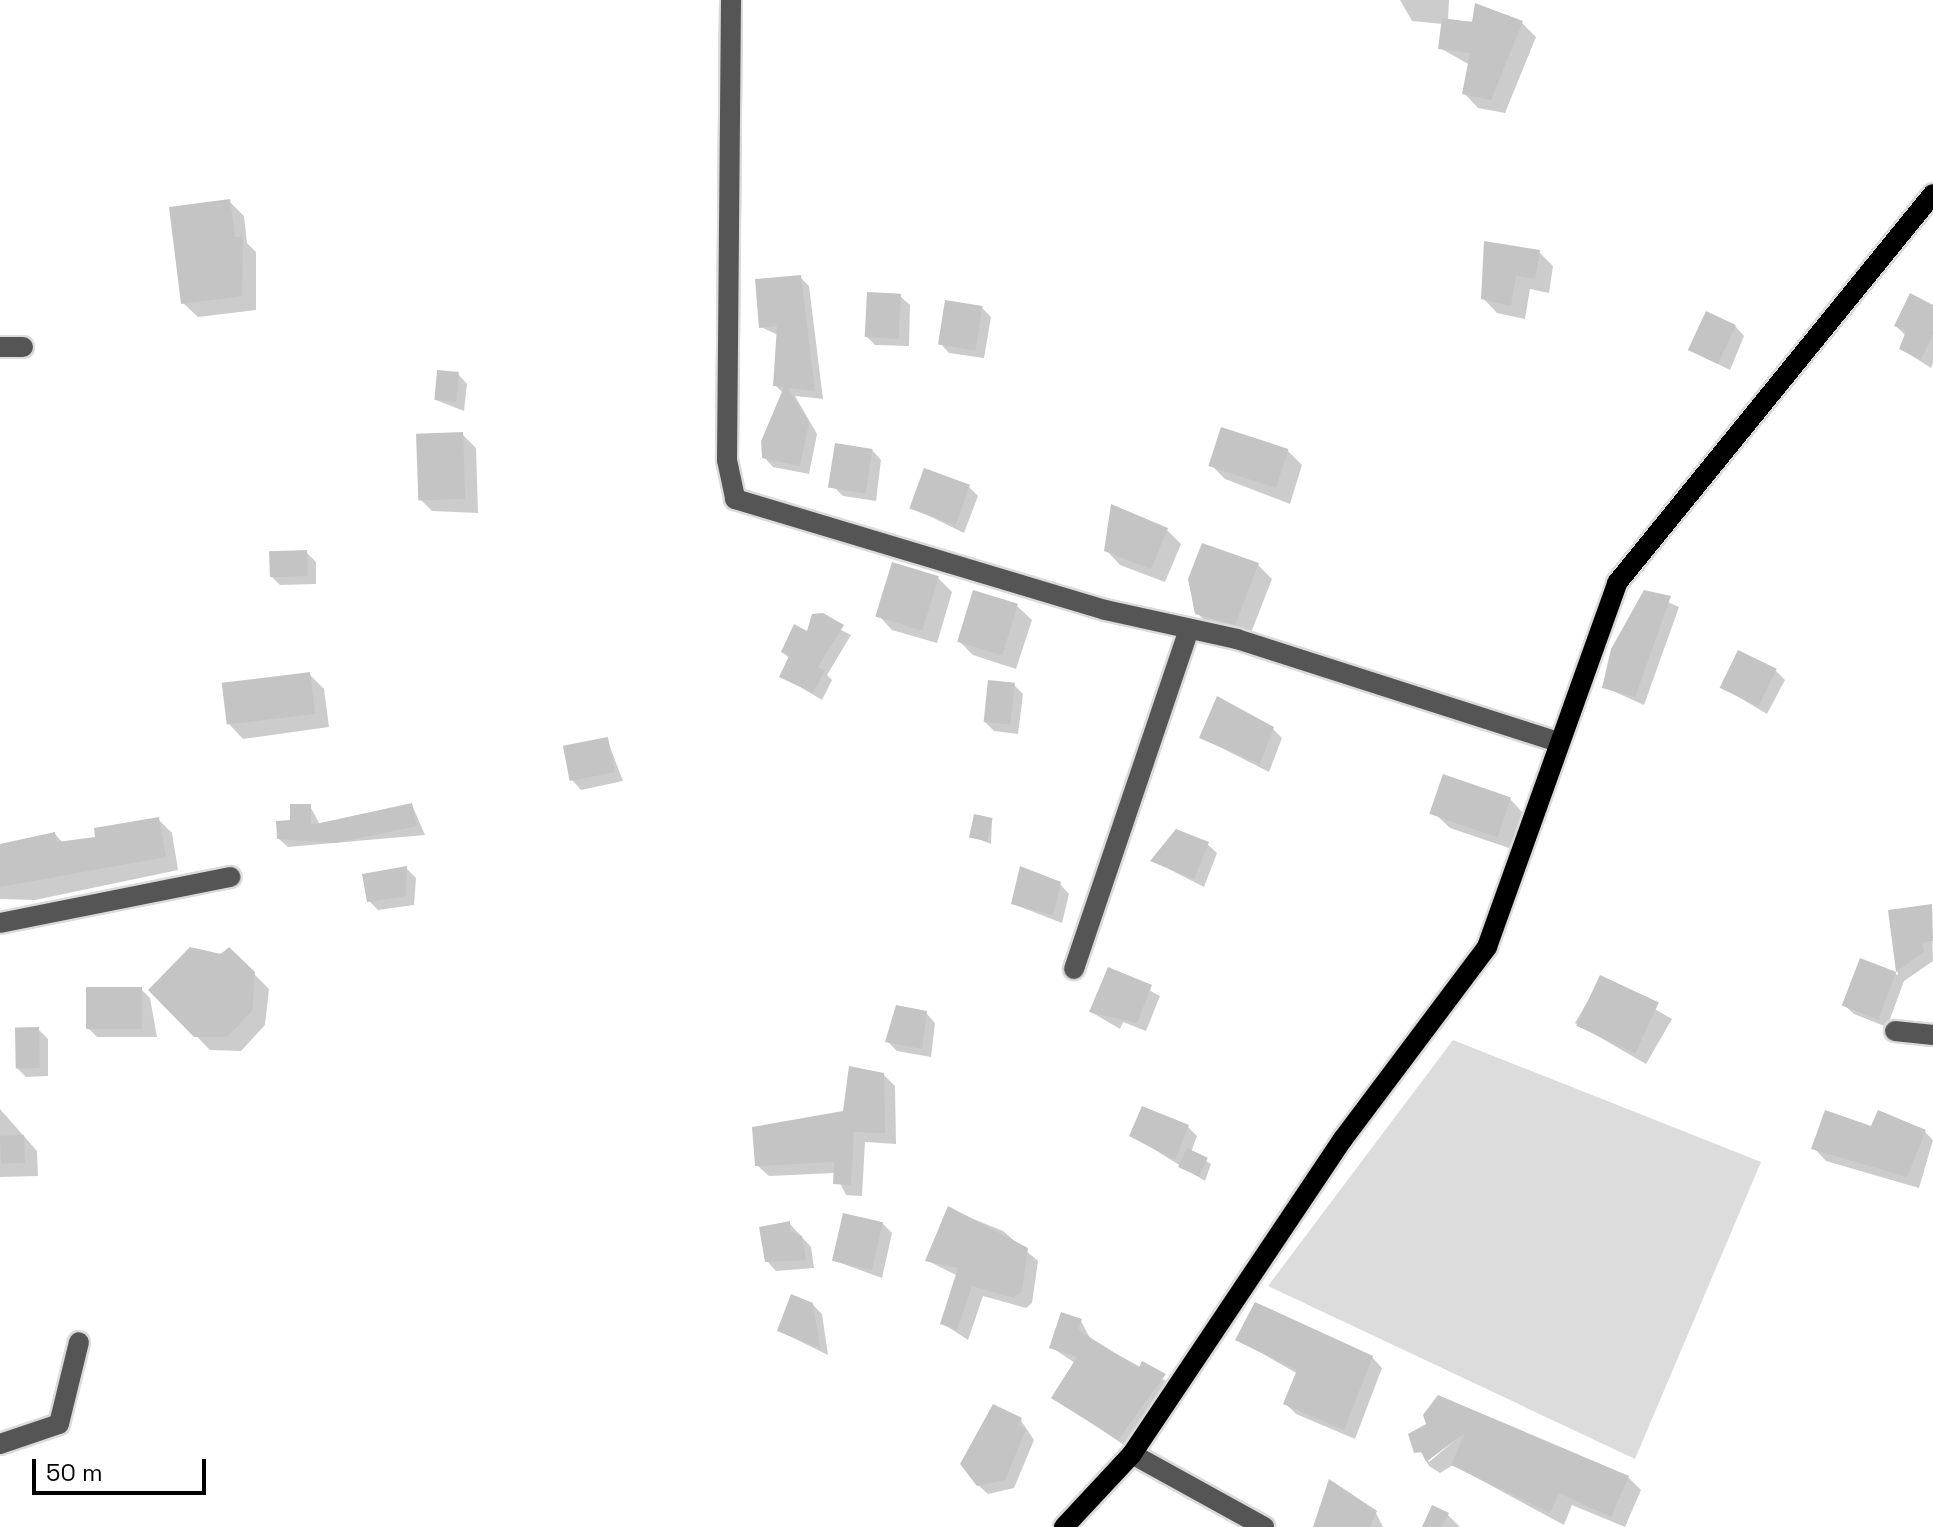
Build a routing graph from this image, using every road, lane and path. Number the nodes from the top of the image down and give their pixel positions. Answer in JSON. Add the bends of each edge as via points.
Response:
{"nodes":[{"id":1,"x":731,"y":0,"type":"edge"},
{"id":2,"x":1933,"y":194,"type":"edge"},
{"id":3,"x":0,"y":347,"type":"edge"},
{"id":4,"x":23,"y":347,"type":"dead end"},
{"id":5,"x":1189,"y":630,"type":"junction"},
{"id":6,"x":1558,"y":742,"type":"junction"},
{"id":7,"x":230,"y":877,"type":"dead end"},
{"id":8,"x":0,"y":923,"type":"edge"},
{"id":9,"x":1074,"y":969,"type":"dead end"},
{"id":10,"x":1895,"y":1031,"type":"dead end"},
{"id":11,"x":1933,"y":1035,"type":"edge"},
{"id":12,"x":79,"y":1342,"type":"dead end"},
{"id":13,"x":0,"y":1444,"type":"edge"},
{"id":14,"x":1132,"y":1454,"type":"junction"},
{"id":15,"x":1064,"y":1527,"type":"edge"},
{"id":16,"x":1264,"y":1527,"type":"edge"}],
"edges":[{"from":1,"to":5,"type":"street","via":[[727,460],[735,499]]},
{"from":2,"to":6,"type":"main road","via":[[1617,583]]},
{"from":3,"to":4,"type":"street"},
{"from":5,"to":6,"type":"street"},
{"from":5,"to":9,"type":"street"},
{"from":6,"to":14,"type":"main road","via":[[1487,947],[1317,1176]]},
{"from":7,"to":8,"type":"street"},
{"from":10,"to":11,"type":"street"},
{"from":12,"to":13,"type":"street","via":[[59,1424]]},
{"from":14,"to":15,"type":"main road"},
{"from":14,"to":16,"type":"street"}]}
